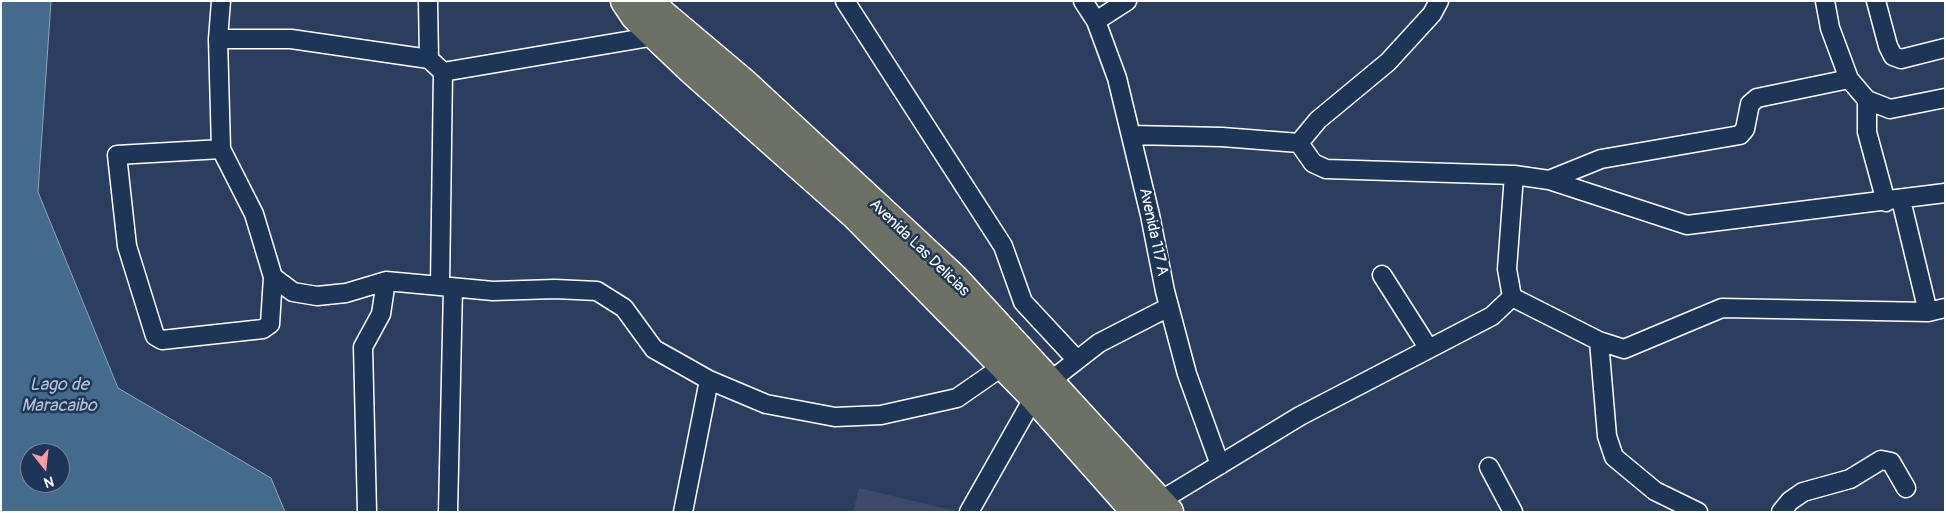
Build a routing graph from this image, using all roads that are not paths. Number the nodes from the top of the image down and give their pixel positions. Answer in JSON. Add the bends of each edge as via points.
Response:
{"nodes":[{"id":1,"x":221,"y":1,"type":"edge"},
{"id":2,"x":428,"y":1,"type":"edge"},
{"id":3,"x":625,"y":1,"type":"edge"},
{"id":4,"x":653,"y":1,"type":"edge"},
{"id":5,"x":845,"y":1,"type":"edge"},
{"id":6,"x":1083,"y":1,"type":"edge"},
{"id":7,"x":1127,"y":1,"type":"edge"},
{"id":8,"x":1439,"y":1,"type":"edge"},
{"id":9,"x":1824,"y":1,"type":"edge"},
{"id":10,"x":1876,"y":1,"type":"edge"},
{"id":11,"x":1096,"y":21,"type":"junction"},
{"id":12,"x":656,"y":36,"type":"junction"},
{"id":13,"x":218,"y":39,"type":"junction"},
{"id":14,"x":1945,"y":48,"type":"edge"},
{"id":15,"x":429,"y":59,"type":"junction"},
{"id":16,"x":443,"y":72,"type":"junction"},
{"id":17,"x":1849,"y":79,"type":"junction"},
{"id":18,"x":1945,"y":98,"type":"edge"},
{"id":19,"x":1867,"y":100,"type":"junction"},
{"id":20,"x":1131,"y":135,"type":"junction"},
{"id":21,"x":1298,"y":143,"type":"junction"},
{"id":22,"x":220,"y":149,"type":"junction"},
{"id":23,"x":1514,"y":175,"type":"junction"},
{"id":24,"x":1549,"y":180,"type":"junction"},
{"id":25,"x":1945,"y":193,"type":"edge"},
{"id":26,"x":1894,"y":201,"type":"junction"},
{"id":27,"x":1382,"y":275,"type":"dead end"},
{"id":28,"x":273,"y":277,"type":"junction"},
{"id":29,"x":386,"y":281,"type":"junction"},
{"id":30,"x":446,"y":287,"type":"junction"},
{"id":31,"x":1512,"y":297,"type":"junction"},
{"id":32,"x":1169,"y":307,"type":"junction"},
{"id":33,"x":1936,"y":310,"type":"edge"},
{"id":34,"x":1598,"y":341,"type":"junction"},
{"id":35,"x":1429,"y":349,"type":"junction"},
{"id":36,"x":1077,"y":360,"type":"junction"},
{"id":37,"x":1003,"y":366,"type":"junction"},
{"id":38,"x":709,"y":380,"type":"junction"},
{"id":39,"x":1041,"y":390,"type":"junction"},
{"id":40,"x":1220,"y":465,"type":"junction"},
{"id":41,"x":1489,"y":467,"type":"dead end"},
{"id":42,"x":1906,"y":488,"type":"dead end"},
{"id":43,"x":1155,"y":508,"type":"edge"},
{"id":44,"x":367,"y":512,"type":"edge"},
{"id":45,"x":448,"y":512,"type":"edge"},
{"id":46,"x":684,"y":512,"type":"edge"},
{"id":47,"x":969,"y":512,"type":"edge"},
{"id":48,"x":1513,"y":512,"type":"edge"},
{"id":49,"x":1698,"y":512,"type":"edge"},
{"id":50,"x":1781,"y":512,"type":"edge"}],
"edges":[{"from":1,"to":13,"type":"street"},
{"from":2,"to":15,"type":"street"},
{"from":3,"to":12,"type":"main road","name":"Avenida Las Delicias"},
{"from":4,"to":39,"type":"main road","name":"Avenida Las Delicias","via":[[662,13],[744,83],[954,278]]},
{"from":5,"to":36,"type":"street","via":[[1003,246],[1023,302]]},
{"from":6,"to":11,"type":"street","name":"Avenida 117 A"},
{"from":7,"to":11,"type":"street"},
{"from":8,"to":21,"type":"street","via":[[1432,14],[1388,62],[1318,120]]},
{"from":9,"to":17,"type":"street","via":[[1830,28]]},
{"from":10,"to":14,"type":"street","via":[[1893,56],[1901,59]]},
{"from":11,"to":20,"type":"street","name":"Avenida 117 A","via":[[1117,78]]},
{"from":12,"to":16,"type":"street"},
{"from":12,"to":37,"type":"main road","name":"Avenida Las Delicias","via":[[855,215]]},
{"from":13,"to":15,"type":"street","via":[[291,39]]},
{"from":13,"to":22,"type":"street"},
{"from":15,"to":16,"type":"street"},
{"from":16,"to":30,"type":"street"},
{"from":17,"to":19,"type":"street"},
{"from":17,"to":24,"type":"street","via":[[1757,98],[1750,104],[1745,130],[1740,135],[1601,159]]},
{"from":18,"to":19,"type":"street","via":[[1890,110]]},
{"from":19,"to":26,"type":"street","via":[[1867,132]]},
{"from":20,"to":21,"type":"street"},
{"from":20,"to":32,"type":"street","name":"Avenida 117 A"},
{"from":21,"to":23,"type":"street","via":[[1313,163],[1326,169]]},
{"from":22,"to":28,"type":"street","via":[[254,214]]},
{"from":22,"to":28,"type":"street","via":[[117,154],[127,246],[155,336],[162,340],[263,330],[270,324]]},
{"from":23,"to":24,"type":"street"},
{"from":23,"to":31,"type":"street","via":[[1507,269]]},
{"from":24,"to":26,"type":"street","via":[[1687,225]]},
{"from":25,"to":26,"type":"street"},
{"from":26,"to":33,"type":"street"},
{"from":27,"to":35,"type":"street"},
{"from":28,"to":29,"type":"street","via":[[293,292],[317,296],[346,293]]},
{"from":29,"to":30,"type":"street"},
{"from":29,"to":44,"type":"street","via":[[380,314],[364,347]]},
{"from":30,"to":38,"type":"street","via":[[493,291],[598,291],[624,308],[654,349]]},
{"from":30,"to":45,"type":"street"},
{"from":31,"to":34,"type":"street"},
{"from":31,"to":35,"type":"street","via":[[1492,316]]},
{"from":32,"to":36,"type":"street","via":[[1099,343]]},
{"from":32,"to":40,"type":"street","name":"Avenida 117 A","via":[[1187,374]]},
{"from":33,"to":34,"type":"street","via":[[1722,308],[1624,348]]},
{"from":34,"to":49,"type":"street","via":[[1607,436],[1614,457],[1655,491]]},
{"from":35,"to":40,"type":"street","via":[[1300,416]]},
{"from":36,"to":39,"type":"street"},
{"from":37,"to":38,"type":"street","via":[[957,398],[882,415],[835,417],[766,404]]},
{"from":37,"to":39,"type":"main road","name":"Avenida Las Delicias"},
{"from":38,"to":46,"type":"street"},
{"from":39,"to":43,"type":"main road","name":"Avenida Las Delicias"},
{"from":39,"to":47,"type":"street"},
{"from":40,"to":43,"type":"street"},
{"from":41,"to":48,"type":"street"},
{"from":42,"to":50,"type":"street","via":[[1891,462],[1881,460],[1850,479],[1803,492]]}]}
